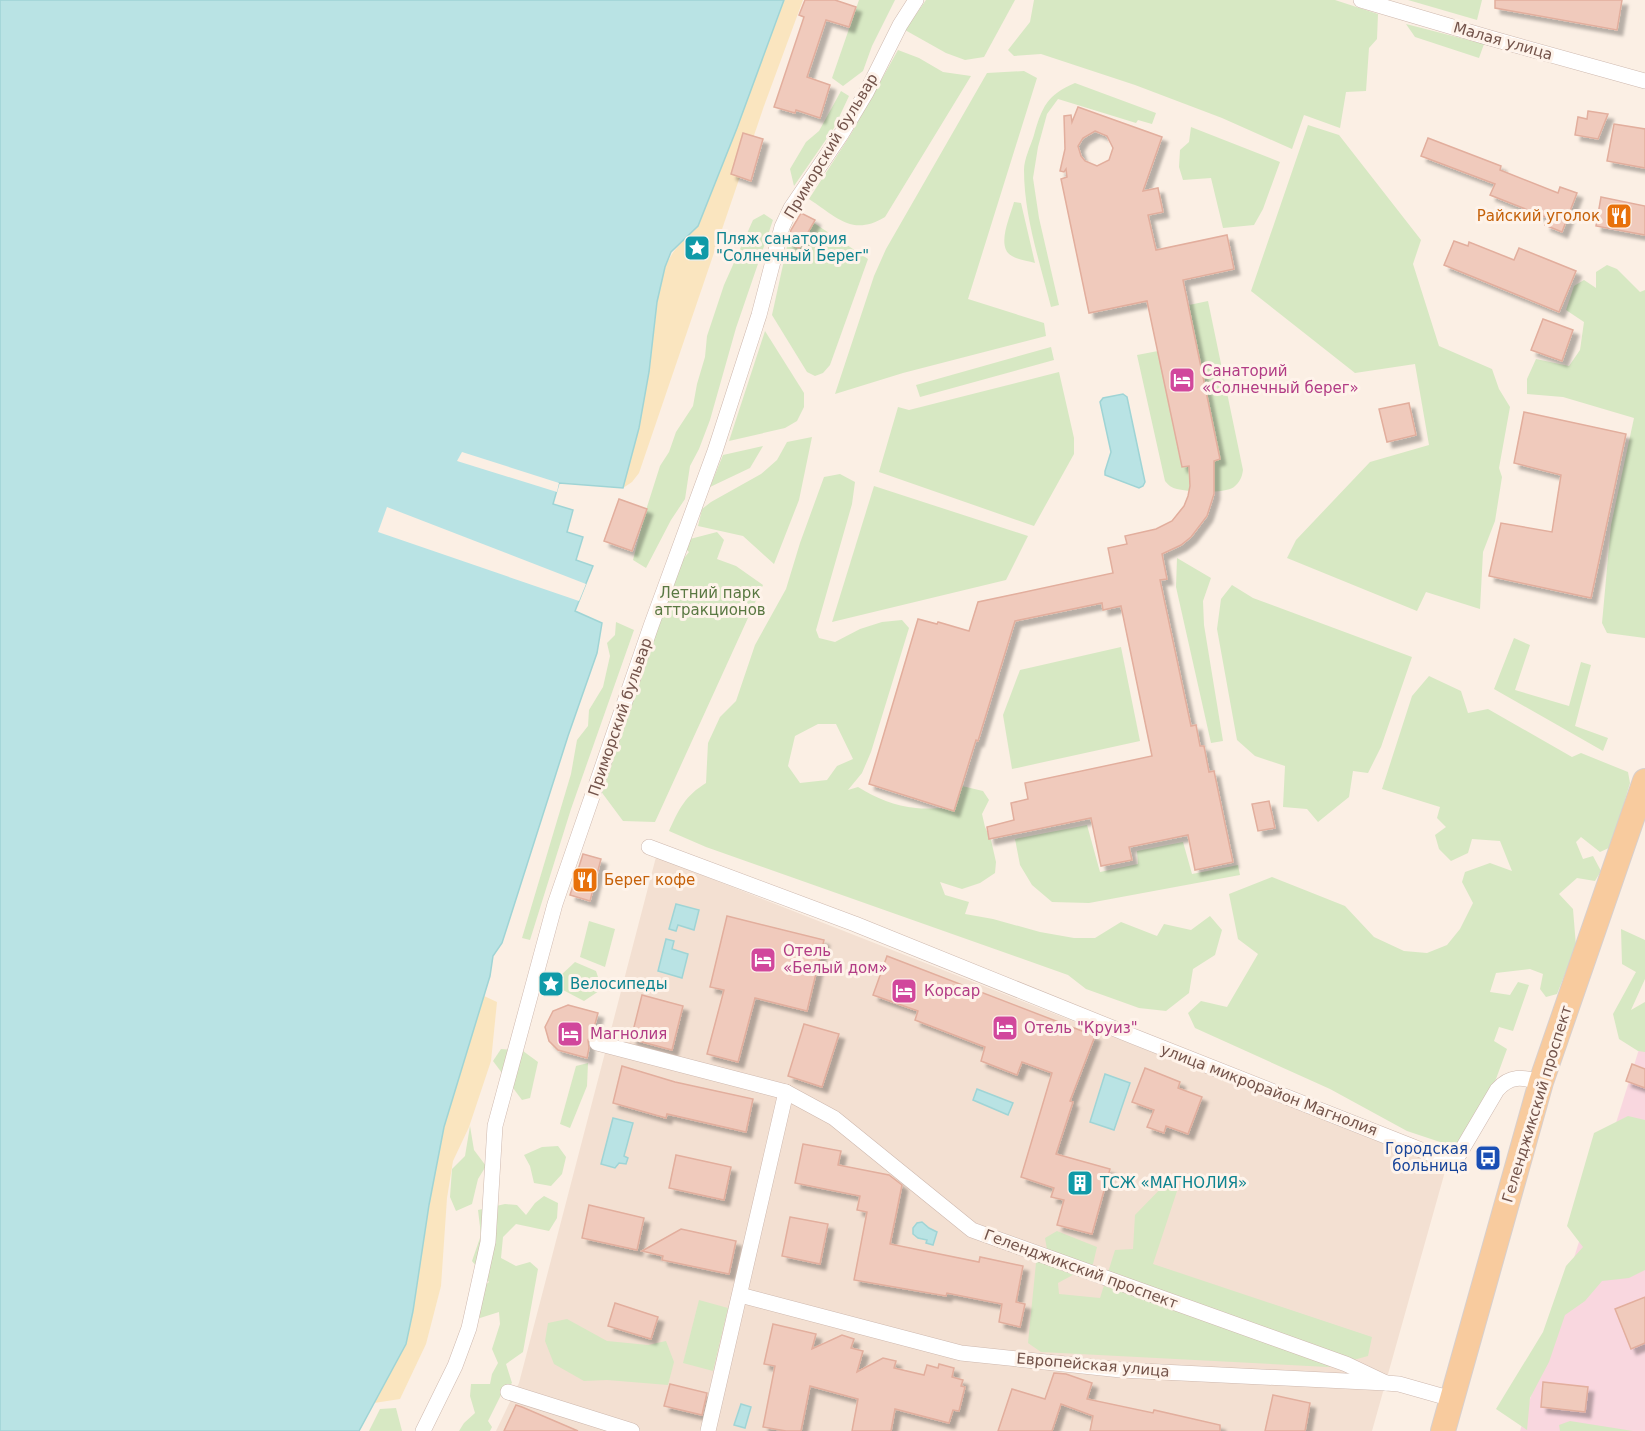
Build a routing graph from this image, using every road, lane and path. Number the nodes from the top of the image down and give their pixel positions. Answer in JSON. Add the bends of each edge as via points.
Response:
{"nodes":[{"id":1,"x":916,"y":0,"type":"edge"},
{"id":2,"x":1361,"y":0,"type":"edge"},
{"id":3,"x":1645,"y":81,"type":"edge"},
{"id":4,"x":1645,"y":781,"type":"edge"},
{"id":5,"x":649,"y":847,"type":"dead end"},
{"id":6,"x":597,"y":1043,"type":"dead end"},
{"id":7,"x":1540,"y":1082,"type":"junction"},
{"id":8,"x":786,"y":1092,"type":"junction"},
{"id":9,"x":740,"y":1295,"type":"junction"},
{"id":10,"x":1386,"y":1383,"type":"junction"},
{"id":11,"x":508,"y":1392,"type":"dead end"},
{"id":12,"x":1452,"y":1399,"type":"junction"},
{"id":13,"x":423,"y":1431,"type":"edge"},
{"id":14,"x":632,"y":1431,"type":"edge"},
{"id":15,"x":708,"y":1431,"type":"edge"},
{"id":16,"x":1443,"y":1431,"type":"edge"}],
"edges":[{"from":1,"to":13,"type":"street","name":"Приморский бульвар","via":[[866,93],[782,227],[759,315],[715,451],[555,904],[495,1126],[488,1242],[469,1328]]},
{"from":2,"to":3,"type":"street","name":"Малая улица"},
{"from":4,"to":7,"type":"main road","name":"Геленджикский проспект"},
{"from":5,"to":7,"type":"street","name":"улица микрорайон Магнолия","via":[[855,924],[1454,1163],[1504,1082]]},
{"from":6,"to":8,"type":"street","name":"Геленджикский проспект"},
{"from":7,"to":12,"type":"main road","name":"Геленджикский проспект"},
{"from":8,"to":9,"type":"street"},
{"from":8,"to":10,"type":"street","name":"Геленджикский проспект","via":[[834,1118],[972,1230],[1346,1364]]},
{"from":9,"to":10,"type":"street","name":"Европейская улица","via":[[961,1353],[1121,1370]]},
{"from":9,"to":15,"type":"street"},
{"from":10,"to":12,"type":"street","name":"Европейская улица"},
{"from":11,"to":14,"type":"street"},
{"from":12,"to":16,"type":"main road","name":"Геленджикский проспект"}]}
